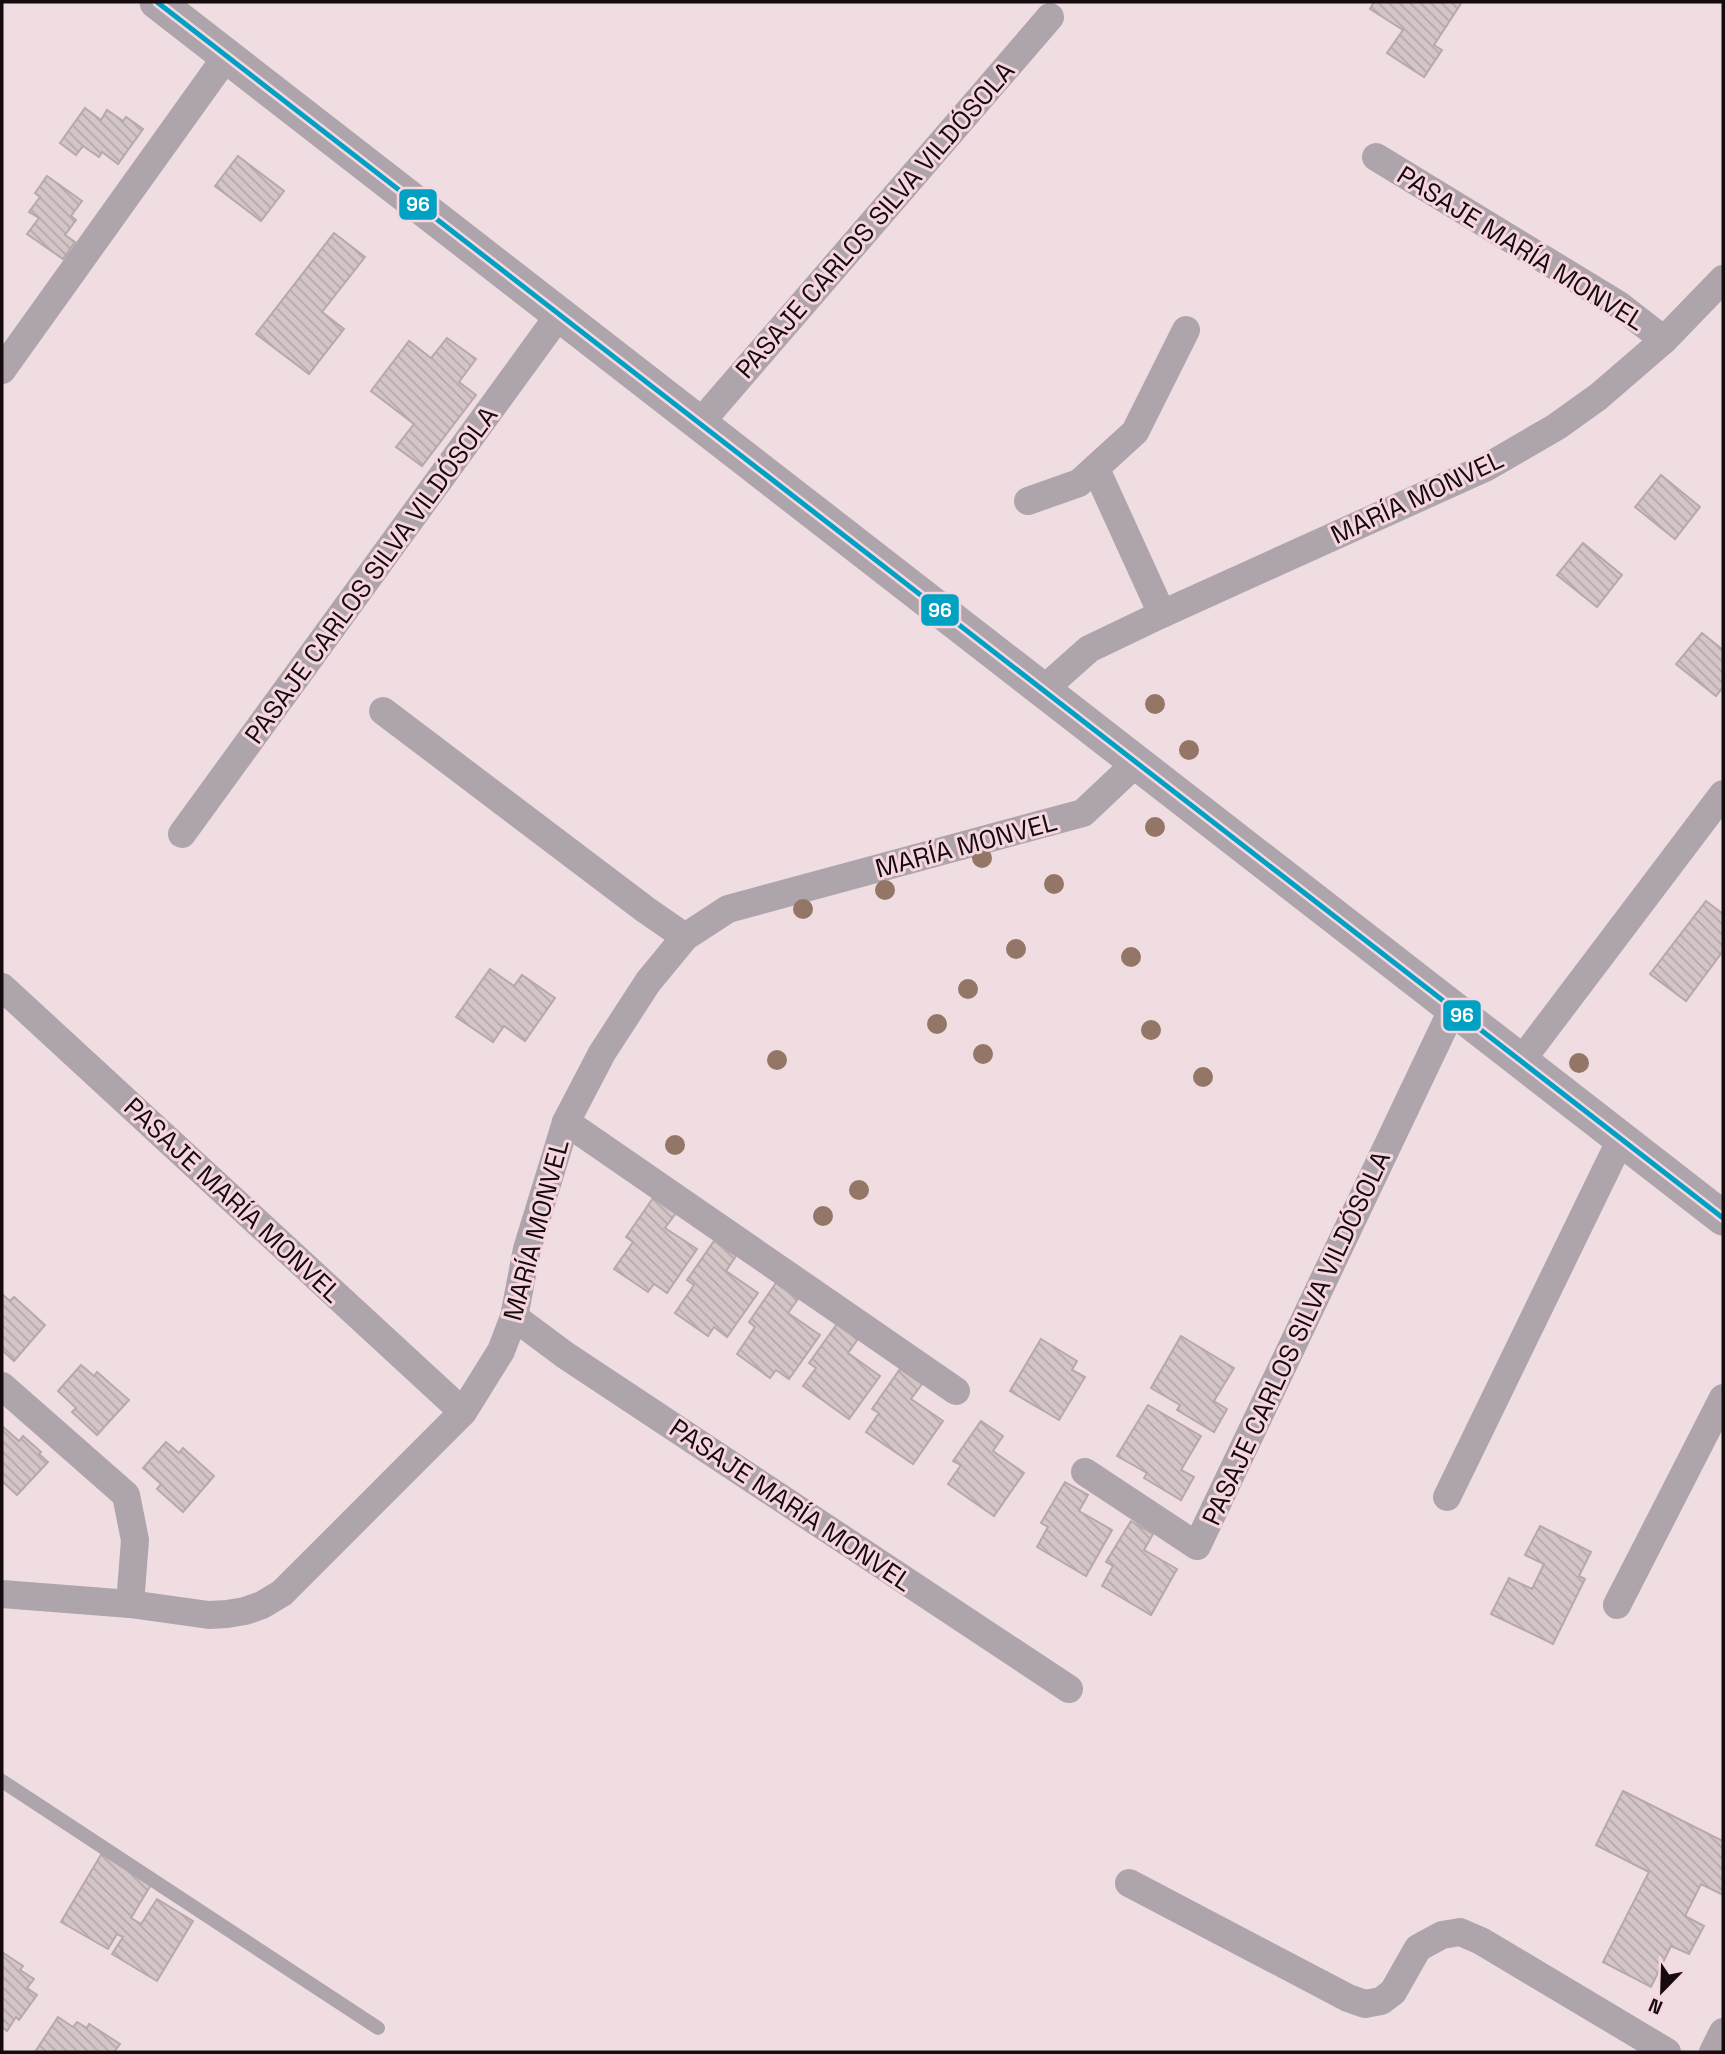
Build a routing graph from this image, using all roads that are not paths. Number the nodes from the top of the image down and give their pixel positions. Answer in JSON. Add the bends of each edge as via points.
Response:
{"nodes":[{"id":1,"x":157,"y":2,"type":"edge"},
{"id":2,"x":1050,"y":17,"type":"dead end"},
{"id":3,"x":226,"y":57,"type":"junction"},
{"id":4,"x":1376,"y":157,"type":"dead end"},
{"id":5,"x":1723,"y":279,"type":"edge"},
{"id":6,"x":559,"y":316,"type":"junction"},
{"id":7,"x":1186,"y":330,"type":"dead end"},
{"id":8,"x":1664,"y":340,"type":"junction"},
{"id":9,"x":2,"y":370,"type":"edge"},
{"id":10,"x":700,"y":423,"type":"junction"},
{"id":11,"x":1096,"y":468,"type":"junction"},
{"id":12,"x":1028,"y":501,"type":"dead end"},
{"id":13,"x":1162,"y":614,"type":"junction"},
{"id":14,"x":1044,"y":689,"type":"junction"},
{"id":15,"x":383,"y":711,"type":"dead end"},
{"id":16,"x":1136,"y":762,"type":"junction"},
{"id":17,"x":1723,"y":794,"type":"edge"},
{"id":18,"x":182,"y":834,"type":"dead end"},
{"id":19,"x":685,"y":937,"type":"junction"},
{"id":20,"x":2,"y":987,"type":"edge"},
{"id":21,"x":1453,"y":1008,"type":"junction"},
{"id":22,"x":1521,"y":1061,"type":"junction"},
{"id":23,"x":566,"y":1122,"type":"junction"},
{"id":24,"x":1621,"y":1139,"type":"junction"},
{"id":25,"x":1723,"y":1218,"type":"edge"},
{"id":26,"x":514,"y":1317,"type":"junction"},
{"id":27,"x":2,"y":1386,"type":"edge"},
{"id":28,"x":956,"y":1391,"type":"dead end"},
{"id":29,"x":1723,"y":1398,"type":"edge"},
{"id":30,"x":463,"y":1412,"type":"junction"},
{"id":31,"x":1085,"y":1472,"type":"dead end"},
{"id":32,"x":1447,"y":1497,"type":"dead end"},
{"id":33,"x":2,"y":1594,"type":"edge"},
{"id":34,"x":131,"y":1604,"type":"junction"},
{"id":35,"x":1617,"y":1605,"type":"dead end"},
{"id":36,"x":1069,"y":1689,"type":"dead end"},
{"id":37,"x":2,"y":1781,"type":"edge"},
{"id":38,"x":1129,"y":1883,"type":"dead end"},
{"id":39,"x":378,"y":2028,"type":"dead end"},
{"id":40,"x":1723,"y":2032,"type":"edge"},
{"id":41,"x":1667,"y":2052,"type":"edge"},
{"id":42,"x":1713,"y":2052,"type":"edge"}],
"edges":[{"from":1,"to":3,"type":"street"},
{"from":2,"to":10,"type":"street","name":"PASAJE CARLOS SILVA VILDÓSOLA"},
{"from":3,"to":6,"type":"street"},
{"from":3,"to":9,"type":"street"},
{"from":4,"to":8,"type":"street","name":"PASAJE MARÍA MONVEL","via":[[1619,305]]},
{"from":5,"to":8,"type":"street","name":"MARÍA MONVEL"},
{"from":6,"to":10,"type":"street"},
{"from":6,"to":18,"type":"street","name":"PASAJE CARLOS SILVA VILDÓSOLA"},
{"from":7,"to":11,"type":"street","via":[[1135,432]]},
{"from":8,"to":13,"type":"street","name":"MARÍA MONVEL","via":[[1556,427],[1487,467]]},
{"from":10,"to":14,"type":"street"},
{"from":11,"to":12,"type":"street","via":[[1079,483]]},
{"from":11,"to":13,"type":"street"},
{"from":13,"to":14,"type":"street","name":"MARÍA MONVEL","via":[[1089,649]]},
{"from":14,"to":16,"type":"street"},
{"from":15,"to":19,"type":"street"},
{"from":16,"to":19,"type":"street","name":"MARÍA MONVEL","via":[[1083,813],[728,909]]},
{"from":16,"to":21,"type":"street"},
{"from":17,"to":22,"type":"street"},
{"from":19,"to":23,"type":"street","name":"MARÍA MONVEL","via":[[648,982],[602,1053]]},
{"from":20,"to":30,"type":"street","name":"PASAJE MARÍA MONVEL"},
{"from":21,"to":22,"type":"street"},
{"from":21,"to":31,"type":"street","name":"PASAJE CARLOS SILVA VILDÓSOLA","via":[[1197,1546]]},
{"from":22,"to":24,"type":"street"},
{"from":23,"to":26,"type":"street","name":"MARÍA MONVEL","via":[[527,1250]]},
{"from":23,"to":28,"type":"street"},
{"from":24,"to":25,"type":"street"},
{"from":24,"to":32,"type":"street"},
{"from":26,"to":30,"type":"street","name":"MARÍA MONVEL","via":[[501,1351]]},
{"from":26,"to":36,"type":"street","name":"PASAJE MARÍA MONVEL"},
{"from":27,"to":34,"type":"street","via":[[126,1496],[135,1540]]},
{"from":29,"to":35,"type":"street"},
{"from":30,"to":34,"type":"street","name":"MARÍA MONVEL","via":[[299,1577],[262,1605],[209,1615]]},
{"from":33,"to":34,"type":"street","name":"MARÍA MONVEL"},
{"from":37,"to":39,"type":"lane"},
{"from":38,"to":41,"type":"street","via":[[1365,2004],[1381,2001],[1393,1992],[1418,1948],[1441,1934],[1460,1932]]},
{"from":40,"to":42,"type":"street"}]}
